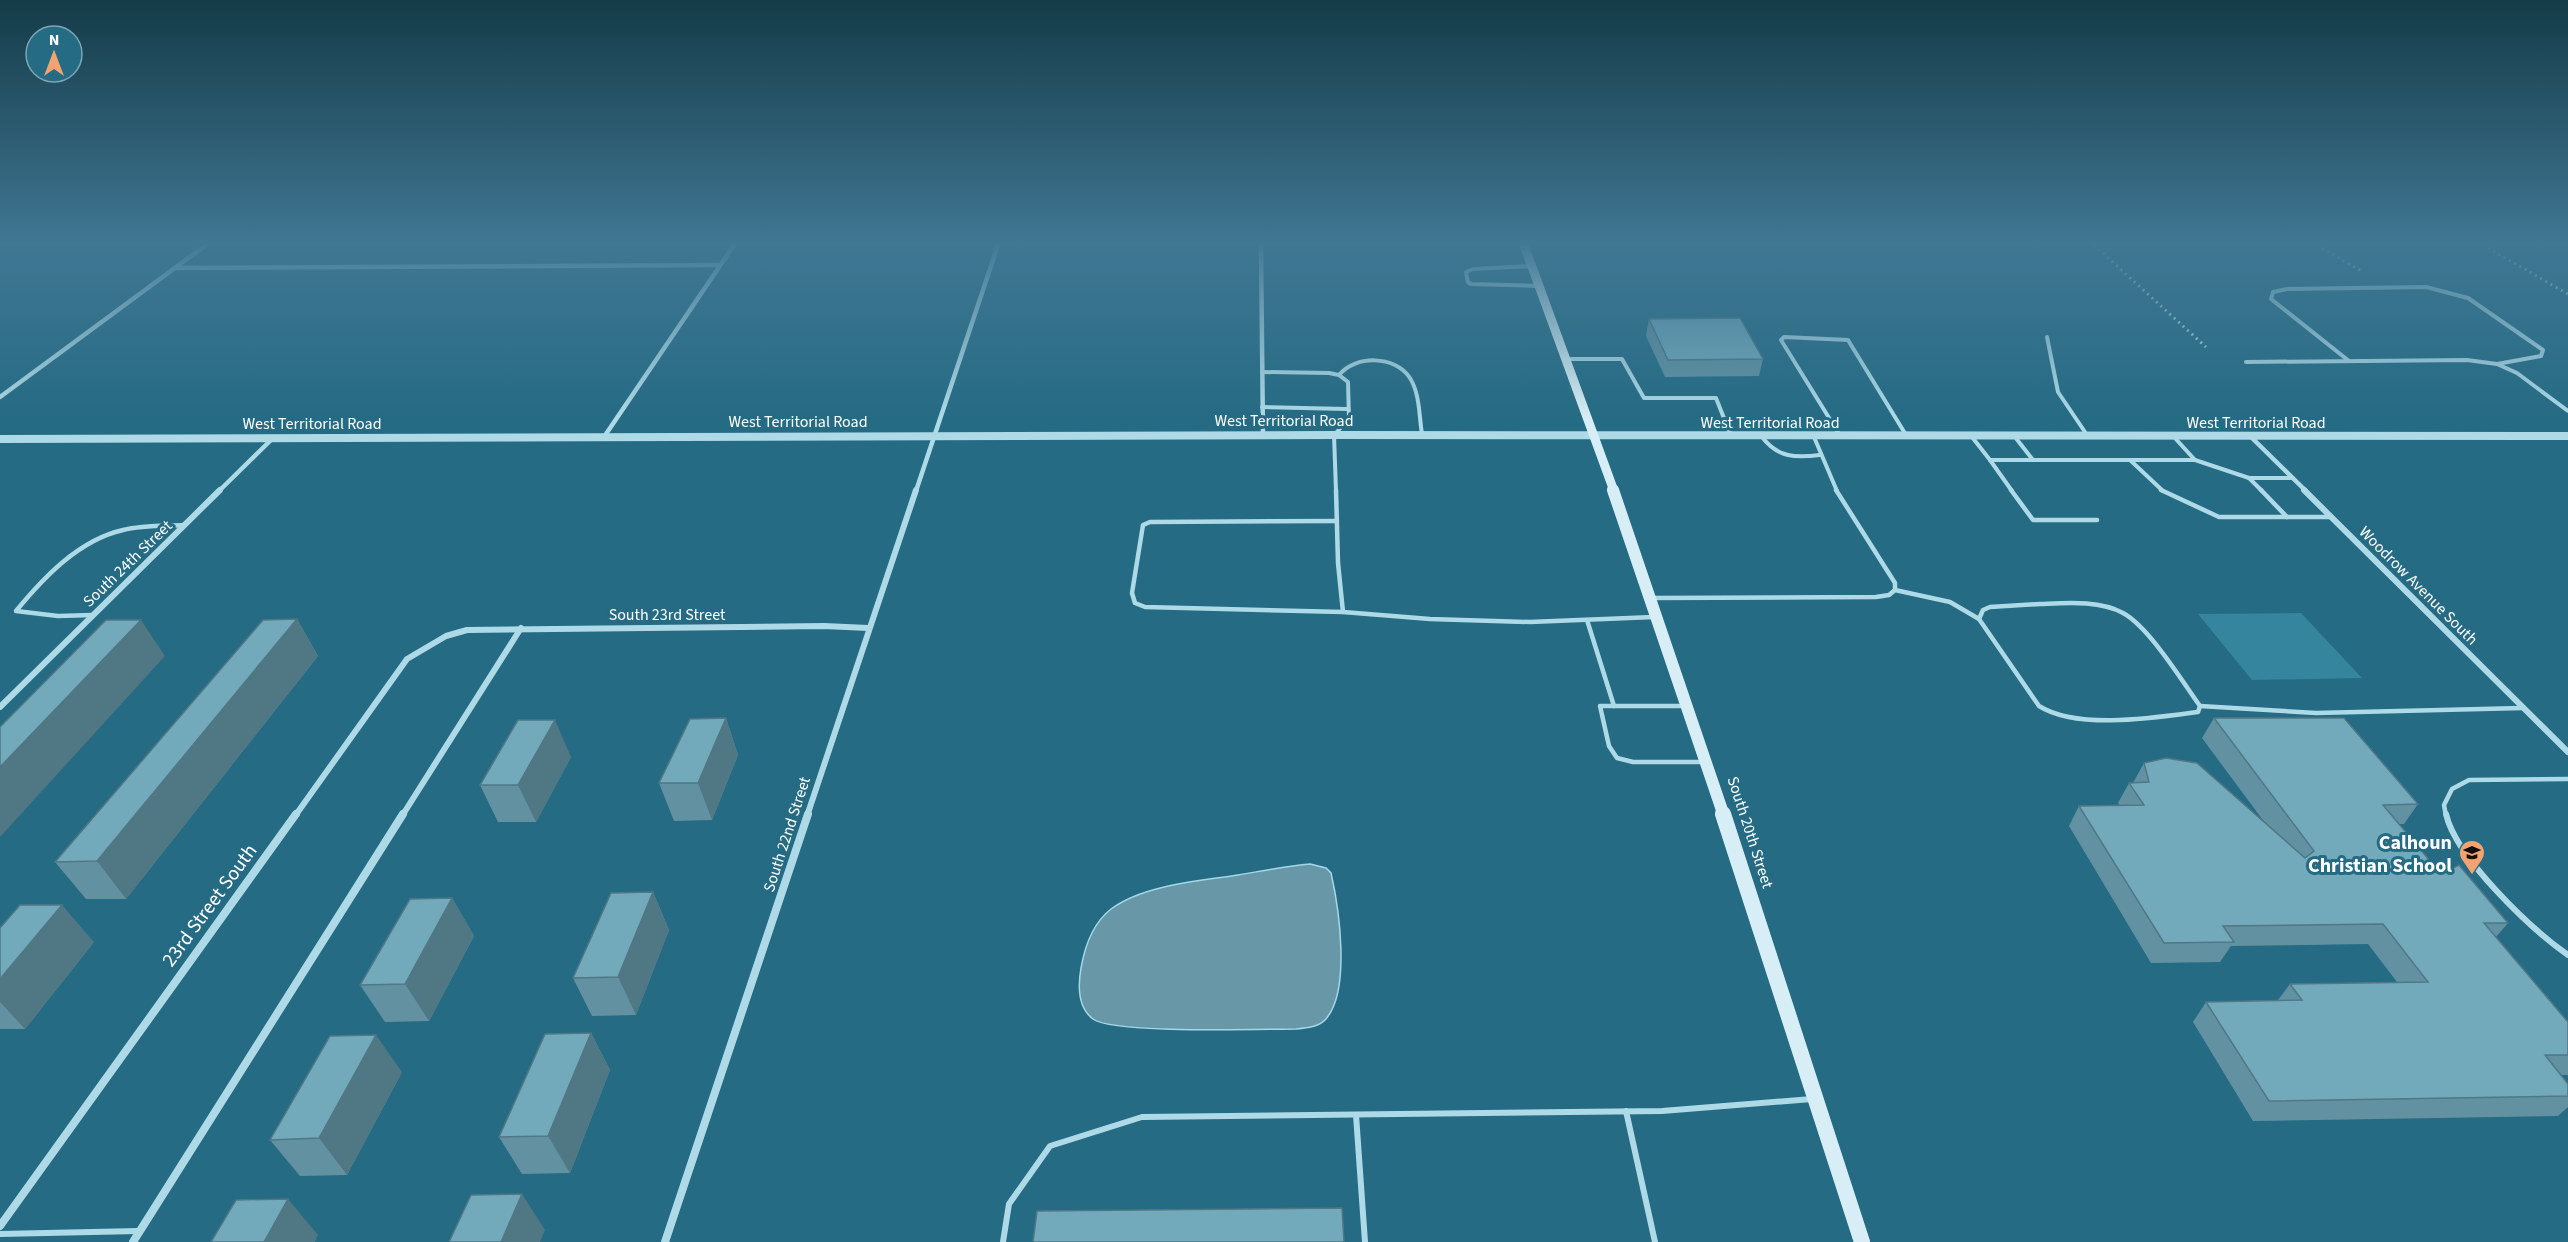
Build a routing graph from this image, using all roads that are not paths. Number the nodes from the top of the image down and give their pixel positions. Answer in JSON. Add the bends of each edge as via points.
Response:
{"nodes":[{"id":1,"x":126,"y":303,"type":"edge"},
{"id":2,"x":694,"y":303,"type":"edge"},
{"id":3,"x":979,"y":303,"type":"edge"},
{"id":4,"x":1261,"y":303,"type":"edge"},
{"id":5,"x":1546,"y":303,"type":"edge"},
{"id":6,"x":2276,"y":303,"type":"edge"},
{"id":7,"x":2475,"y":303,"type":"edge"},
{"id":8,"x":2047,"y":337,"type":"dead end"},
{"id":9,"x":1567,"y":359,"type":"junction"},
{"id":10,"x":2349,"y":361,"type":"junction"},
{"id":11,"x":2246,"y":362,"type":"dead end"},
{"id":12,"x":2497,"y":364,"type":"junction"},
{"id":13,"x":1262,"y":372,"type":"junction"},
{"id":14,"x":1339,"y":375,"type":"junction"},
{"id":15,"x":0,"y":396,"type":"edge"},
{"id":16,"x":1263,"y":407,"type":"junction"},
{"id":17,"x":1347,"y":409,"type":"junction"},
{"id":18,"x":2568,"y":411,"type":"edge"},
{"id":19,"x":1263,"y":435,"type":"junction"},
{"id":20,"x":1334,"y":435,"type":"junction"},
{"id":21,"x":1422,"y":435,"type":"junction"},
{"id":22,"x":935,"y":436,"type":"junction"},
{"id":23,"x":2568,"y":436,"type":"edge"},
{"id":24,"x":604,"y":437,"type":"junction"},
{"id":25,"x":1596,"y":437,"type":"junction"},
{"id":26,"x":1731,"y":437,"type":"junction"},
{"id":27,"x":1762,"y":437,"type":"junction"},
{"id":28,"x":1814,"y":437,"type":"junction"},
{"id":29,"x":1841,"y":437,"type":"junction"},
{"id":30,"x":1907,"y":437,"type":"junction"},
{"id":31,"x":1972,"y":437,"type":"junction"},
{"id":32,"x":2015,"y":437,"type":"junction"},
{"id":33,"x":2089,"y":437,"type":"junction"},
{"id":34,"x":2174,"y":437,"type":"junction"},
{"id":35,"x":2252,"y":437,"type":"junction"},
{"id":36,"x":0,"y":439,"type":"edge"},
{"id":37,"x":272,"y":439,"type":"junction"},
{"id":38,"x":1820,"y":455,"type":"junction"},
{"id":39,"x":1990,"y":460,"type":"junction"},
{"id":40,"x":2032,"y":460,"type":"junction"},
{"id":41,"x":2130,"y":460,"type":"junction"},
{"id":42,"x":2195,"y":460,"type":"junction"},
{"id":43,"x":2249,"y":478,"type":"junction"},
{"id":44,"x":2293,"y":478,"type":"junction"},
{"id":45,"x":2288,"y":517,"type":"junction"},
{"id":46,"x":2331,"y":517,"type":"junction"},
{"id":47,"x":2097,"y":520,"type":"dead end"},
{"id":48,"x":1337,"y":521,"type":"junction"},
{"id":49,"x":185,"y":525,"type":"junction"},
{"id":50,"x":1895,"y":590,"type":"junction"},
{"id":51,"x":1651,"y":598,"type":"junction"},
{"id":52,"x":1343,"y":612,"type":"junction"},
{"id":53,"x":93,"y":615,"type":"junction"},
{"id":54,"x":1658,"y":617,"type":"junction"},
{"id":55,"x":1979,"y":619,"type":"junction"},
{"id":56,"x":1587,"y":620,"type":"junction"},
{"id":57,"x":521,"y":628,"type":"junction"},
{"id":58,"x":868,"y":628,"type":"junction"},
{"id":59,"x":467,"y":630,"type":"joint"},
{"id":60,"x":1614,"y":706,"type":"junction"},
{"id":61,"x":1688,"y":706,"type":"junction"},
{"id":62,"x":2200,"y":706,"type":"junction"},
{"id":63,"x":0,"y":707,"type":"edge"},
{"id":64,"x":2523,"y":708,"type":"junction"},
{"id":65,"x":2568,"y":752,"type":"edge"},
{"id":66,"x":1707,"y":762,"type":"junction"},
{"id":67,"x":2568,"y":778,"type":"edge"},
{"id":68,"x":2568,"y":955,"type":"edge"},
{"id":69,"x":1816,"y":1099,"type":"junction"},
{"id":70,"x":1626,"y":1111,"type":"junction"},
{"id":71,"x":1356,"y":1114,"type":"junction"},
{"id":72,"x":0,"y":1226,"type":"edge"},
{"id":73,"x":140,"y":1231,"type":"junction"},
{"id":74,"x":0,"y":1234,"type":"edge"},
{"id":75,"x":133,"y":1242,"type":"edge"},
{"id":76,"x":665,"y":1242,"type":"edge"},
{"id":77,"x":1003,"y":1242,"type":"edge"},
{"id":78,"x":1365,"y":1242,"type":"edge"},
{"id":79,"x":1655,"y":1242,"type":"edge"},
{"id":80,"x":1862,"y":1242,"type":"edge"}],
"edges":[{"from":1,"to":15,"type":"street"},
{"from":2,"to":24,"type":"street"},
{"from":3,"to":22,"type":"street","name":"South 22nd Street"},
{"from":4,"to":13,"type":"street"},
{"from":5,"to":9,"type":"main road","name":"South 20th Street"},
{"from":6,"to":10,"type":"lane"},
{"from":7,"to":12,"type":"lane","via":[[2543,350],[2541,357]]},
{"from":8,"to":33,"type":"lane","via":[[2058,392]]},
{"from":9,"to":25,"type":"main road","name":"South 20th Street"},
{"from":9,"to":26,"type":"lane","via":[[1622,359],[1644,398],[1716,398]]},
{"from":10,"to":11,"type":"lane"},
{"from":10,"to":12,"type":"lane","via":[[2467,360]]},
{"from":12,"to":18,"type":"lane","via":[[2517,373]]},
{"from":13,"to":14,"type":"lane"},
{"from":13,"to":16,"type":"street"},
{"from":14,"to":17,"type":"lane","via":[[1348,382]]},
{"from":14,"to":21,"type":"lane","via":[[1349,365],[1361,361],[1404,372],[1412,382]]},
{"from":16,"to":17,"type":"lane"},
{"from":16,"to":19,"type":"street"},
{"from":17,"to":20,"type":"lane","via":[[1348,419]]},
{"from":19,"to":20,"type":"street","name":"West Territorial Road"},
{"from":19,"to":22,"type":"street","name":"West Territorial Road"},
{"from":20,"to":21,"type":"street","name":"West Territorial Road"},
{"from":20,"to":48,"type":"lane"},
{"from":21,"to":25,"type":"street","name":"West Territorial Road"},
{"from":22,"to":24,"type":"street","name":"West Territorial Road"},
{"from":22,"to":58,"type":"street","name":"South 22nd Street"},
{"from":23,"to":35,"type":"street","name":"West Territorial Road"},
{"from":24,"to":37,"type":"street","name":"West Territorial Road"},
{"from":25,"to":26,"type":"street","name":"West Territorial Road"},
{"from":25,"to":51,"type":"main road","name":"South 20th Street"},
{"from":26,"to":27,"type":"street","name":"West Territorial Road"},
{"from":27,"to":28,"type":"street","name":"West Territorial Road"},
{"from":27,"to":38,"type":"lane","via":[[1782,456]]},
{"from":28,"to":29,"type":"street","name":"West Territorial Road"},
{"from":28,"to":38,"type":"lane"},
{"from":29,"to":30,"type":"street","name":"West Territorial Road"},
{"from":29,"to":30,"type":"lane","via":[[1781,340],[1784,337],[1848,340]]},
{"from":30,"to":31,"type":"street","name":"West Territorial Road"},
{"from":31,"to":32,"type":"street","name":"West Territorial Road"},
{"from":31,"to":39,"type":"lane"},
{"from":32,"to":33,"type":"street","name":"West Territorial Road"},
{"from":32,"to":40,"type":"lane"},
{"from":33,"to":34,"type":"street","name":"West Territorial Road"},
{"from":34,"to":35,"type":"street","name":"West Territorial Road"},
{"from":34,"to":42,"type":"lane"},
{"from":35,"to":44,"type":"street","name":"Woodrow Avenue South"},
{"from":36,"to":37,"type":"street","name":"West Territorial Road"},
{"from":37,"to":49,"type":"street","name":"South 24th Street"},
{"from":38,"to":50,"type":"lane","via":[[1862,534],[1887,568]]},
{"from":39,"to":40,"type":"lane"},
{"from":39,"to":47,"type":"lane","via":[[2033,520]]},
{"from":40,"to":41,"type":"lane"},
{"from":41,"to":42,"type":"lane"},
{"from":41,"to":45,"type":"lane","via":[[2162,491],[2218,517]]},
{"from":42,"to":43,"type":"lane"},
{"from":43,"to":44,"type":"lane"},
{"from":43,"to":45,"type":"lane"},
{"from":44,"to":46,"type":"street","name":"Woodrow Avenue South"},
{"from":45,"to":46,"type":"lane"},
{"from":46,"to":64,"type":"street","name":"Woodrow Avenue South"},
{"from":48,"to":52,"type":"lane"},
{"from":48,"to":52,"type":"lane","via":[[1149,522],[1143,525],[1132,593],[1135,603],[1145,607]]},
{"from":49,"to":53,"type":"street","name":"South 24th Street"},
{"from":49,"to":53,"type":"lane","via":[[115,532],[77,552],[32,590],[15,611]]},
{"from":50,"to":51,"type":"lane","via":[[1889,595],[1860,598]]},
{"from":50,"to":55,"type":"lane","via":[[1949,602]]},
{"from":51,"to":54,"type":"main road","name":"South 20th Street"},
{"from":52,"to":56,"type":"lane","via":[[1430,620]]},
{"from":53,"to":63,"type":"street","name":"South 24th Street"},
{"from":54,"to":56,"type":"lane"},
{"from":54,"to":61,"type":"main road","name":"South 20th Street"},
{"from":55,"to":62,"type":"lane","via":[[1983,610],[1990,607],[2085,604],[2115,609],[2137,624]]},
{"from":55,"to":62,"type":"lane","via":[[2039,706],[2050,713],[2085,718],[2173,716],[2198,712]]},
{"from":56,"to":60,"type":"lane"},
{"from":57,"to":58,"type":"street","name":"South 23rd Street"},
{"from":57,"to":59,"type":"street","name":"South 23rd Street"},
{"from":57,"to":73,"type":"street"},
{"from":58,"to":76,"type":"street","name":"South 22nd Street"},
{"from":59,"to":72,"type":"street","name":"23rd Street South","via":[[446,636],[407,659]]},
{"from":60,"to":61,"type":"lane"},
{"from":60,"to":66,"type":"lane","via":[[1600,706],[1609,746],[1617,758],[1633,762]]},
{"from":61,"to":66,"type":"main road","name":"South 20th Street"},
{"from":62,"to":64,"type":"lane","via":[[2316,712]]},
{"from":64,"to":65,"type":"street","name":"Woodrow Avenue South"},
{"from":66,"to":69,"type":"main road","name":"South 20th Street"},
{"from":67,"to":68,"type":"lane","via":[[2469,780],[2452,789],[2444,805],[2450,828],[2469,856],[2530,926]]},
{"from":69,"to":70,"type":"lane"},
{"from":69,"to":80,"type":"main road","name":"South 20th Street"},
{"from":70,"to":71,"type":"lane"},
{"from":70,"to":79,"type":"lane"},
{"from":71,"to":77,"type":"lane","via":[[1142,1117],[1050,1146],[1009,1204]]},
{"from":71,"to":78,"type":"lane"},
{"from":73,"to":74,"type":"lane"},
{"from":73,"to":75,"type":"street"}]}
